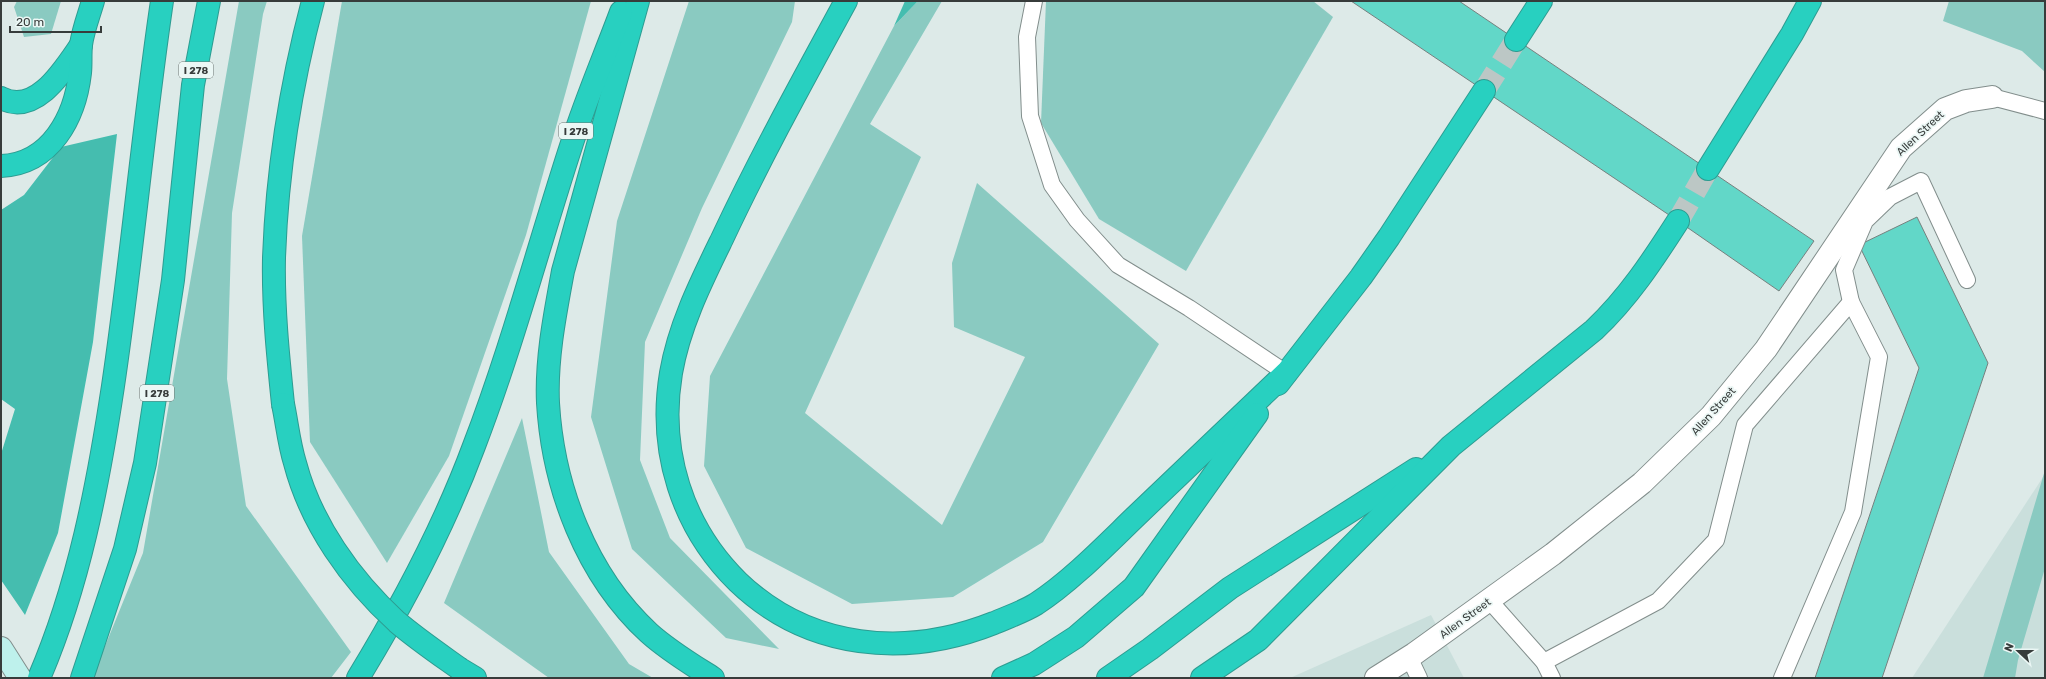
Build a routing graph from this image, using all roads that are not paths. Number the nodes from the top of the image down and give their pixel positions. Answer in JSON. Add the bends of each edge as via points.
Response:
{"nodes":[{"id":1,"x":93,"y":1,"type":"edge"},
{"id":2,"x":162,"y":1,"type":"edge"},
{"id":3,"x":209,"y":1,"type":"edge"},
{"id":4,"x":313,"y":1,"type":"edge"},
{"id":5,"x":626,"y":1,"type":"edge"},
{"id":6,"x":638,"y":1,"type":"edge"},
{"id":7,"x":846,"y":1,"type":"edge"},
{"id":8,"x":1034,"y":1,"type":"edge"},
{"id":9,"x":1541,"y":1,"type":"edge"},
{"id":10,"x":1810,"y":1,"type":"edge"},
{"id":11,"x":1516,"y":40,"type":"tunnel mouth"},
{"id":12,"x":81,"y":45,"type":"junction"},
{"id":13,"x":1484,"y":91,"type":"tunnel mouth"},
{"id":14,"x":1992,"y":97,"type":"joint"},
{"id":15,"x":1,"y":98,"type":"edge"},
{"id":16,"x":2045,"y":111,"type":"edge"},
{"id":17,"x":1,"y":166,"type":"edge"},
{"id":18,"x":1708,"y":169,"type":"tunnel mouth"},
{"id":19,"x":1678,"y":221,"type":"tunnel mouth"},
{"id":20,"x":1967,"y":280,"type":"dead end"},
{"id":21,"x":1851,"y":302,"type":"junction"},
{"id":22,"x":1286,"y":373,"type":"junction"},
{"id":23,"x":1451,"y":446,"type":"junction"},
{"id":24,"x":1489,"y":600,"type":"junction"},
{"id":25,"x":1409,"y":657,"type":"junction"},
{"id":26,"x":1544,"y":662,"type":"junction"},
{"id":27,"x":468,"y":673,"type":"edge"},
{"id":28,"x":39,"y":678,"type":"edge"},
{"id":29,"x":82,"y":678,"type":"edge"},
{"id":30,"x":358,"y":678,"type":"edge"},
{"id":31,"x":713,"y":678,"type":"edge"},
{"id":32,"x":1003,"y":678,"type":"edge"},
{"id":33,"x":1108,"y":678,"type":"edge"},
{"id":34,"x":1202,"y":678,"type":"edge"},
{"id":35,"x":1376,"y":678,"type":"edge"},
{"id":36,"x":1419,"y":678,"type":"edge"},
{"id":37,"x":1552,"y":678,"type":"edge"},
{"id":38,"x":1782,"y":678,"type":"edge"}],
"edges":[{"from":1,"to":12,"type":"highway"},
{"from":2,"to":28,"type":"highway","via":[[107,426],[84,543]]},
{"from":3,"to":29,"type":"highway","number":"I 278","via":[[193,85],[173,280],[145,463],[125,549]]},
{"from":4,"to":27,"type":"highway","bridge":true,"via":[[294,93],[277,211],[274,259],[275,308],[283,404],[295,463],[307,498],[323,532],[369,593],[392,617],[427,646]]},
{"from":5,"to":30,"type":"highway","number":"I 278","via":[[572,142],[508,348],[474,447],[405,597]]},
{"from":6,"to":31,"type":"highway","via":[[564,271],[555,314],[548,403],[554,450],[564,494],[580,535],[598,570],[620,602],[649,632],[678,657]]},
{"from":7,"to":22,"type":"highway","via":[[763,154],[704,275],[686,318],[671,370],[667,420],[675,476],[684,504],[712,554],[750,594],[794,622],[841,638],[863,642],[911,644],[944,639],[1007,618],[1036,604],[1092,557]]},
{"from":8,"to":22,"type":"lane","via":[[1027,37],[1030,116],[1052,185],[1077,220],[1118,265],[1189,308]]},
{"from":9,"to":11,"type":"highway"},
{"from":10,"to":18,"type":"highway"},
{"from":12,"to":15,"type":"highway","via":[[57,79],[42,92],[17,103]]},
{"from":12,"to":17,"type":"highway","via":[[78,87],[60,133],[50,145],[24,162]]},
{"from":13,"to":22,"type":"highway","via":[[1389,238]]},
{"from":14,"to":16,"type":"lane"},
{"from":14,"to":24,"type":"street","name":"Allen Street","via":[[1966,101],[1945,109],[1901,148],[1766,350],[1711,416],[1642,484],[1553,554]]},
{"from":19,"to":23,"type":"highway","via":[[1649,266],[1614,311]]},
{"from":20,"to":21,"type":"lane","via":[[1921,181],[1890,197],[1865,221],[1844,270]]},
{"from":21,"to":26,"type":"lane","via":[[1745,425],[1716,540],[1658,601]]},
{"from":21,"to":38,"type":"lane","via":[[1879,357],[1853,512]]},
{"from":22,"to":32,"type":"highway","via":[[1134,587],[1076,637],[1034,664]]},
{"from":23,"to":33,"type":"highway","via":[[1230,588]]},
{"from":23,"to":34,"type":"highway","via":[[1258,640]]},
{"from":24,"to":25,"type":"street","name":"Allen Street"},
{"from":24,"to":26,"type":"lane"},
{"from":25,"to":35,"type":"street","name":"Allen Street"},
{"from":25,"to":36,"type":"lane"},
{"from":26,"to":37,"type":"lane"}]}
